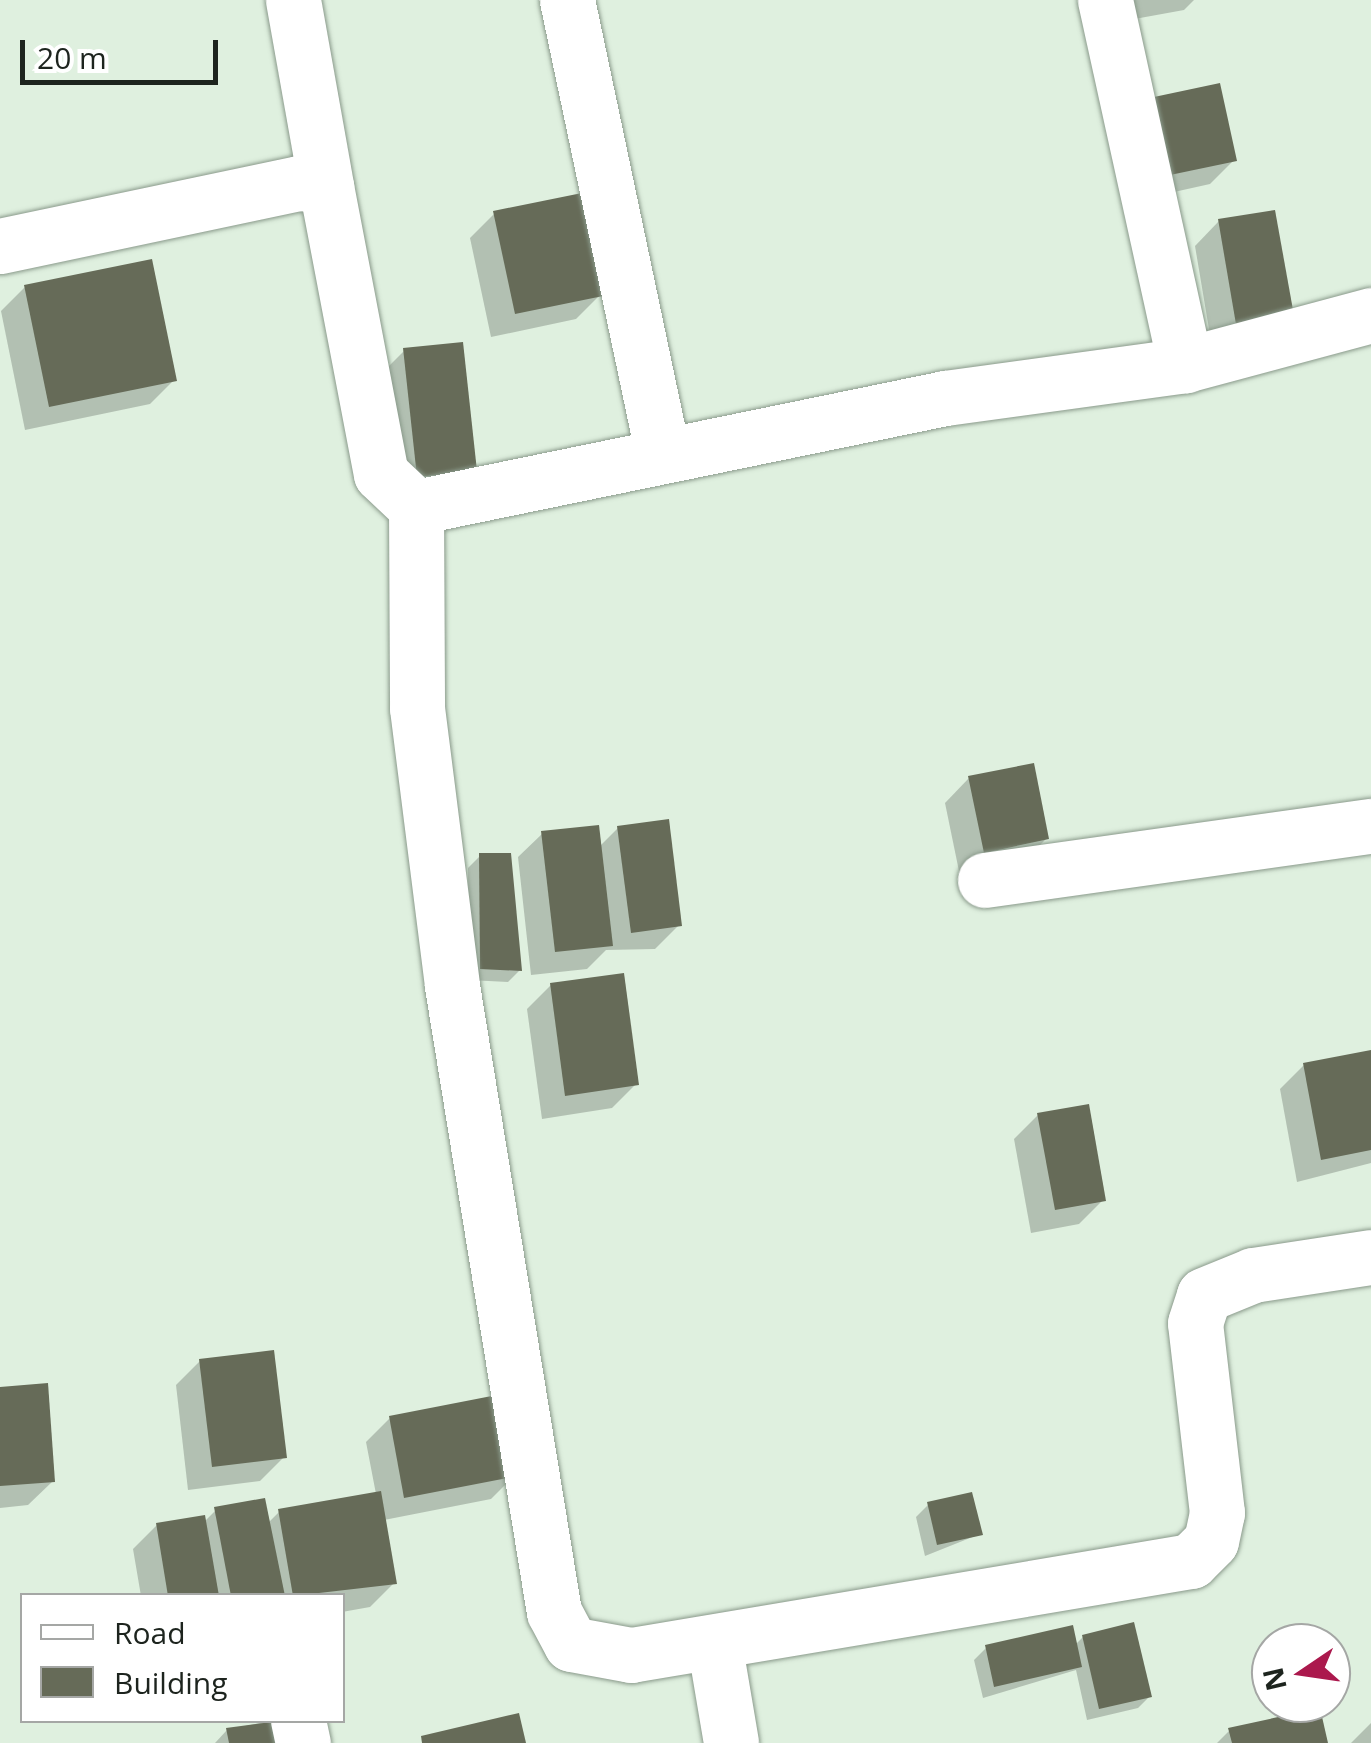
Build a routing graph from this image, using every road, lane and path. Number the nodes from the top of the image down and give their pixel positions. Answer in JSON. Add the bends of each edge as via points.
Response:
{"nodes":[{"id":1,"x":293,"y":0,"type":"edge"},
{"id":2,"x":567,"y":0,"type":"edge"},
{"id":3,"x":1104,"y":0,"type":"edge"},
{"id":4,"x":326,"y":186,"type":"junction"},
{"id":5,"x":0,"y":246,"type":"edge"},
{"id":6,"x":1371,"y":315,"type":"edge"},
{"id":7,"x":1185,"y":365,"type":"junction"},
{"id":8,"x":663,"y":456,"type":"junction"},
{"id":9,"x":416,"y":507,"type":"junction"},
{"id":10,"x":1371,"y":826,"type":"edge"},
{"id":11,"x":986,"y":880,"type":"dead end"},
{"id":12,"x":1371,"y":1257,"type":"edge"},
{"id":13,"x":714,"y":1642,"type":"junction"},
{"id":14,"x":731,"y":1743,"type":"edge"}],
"edges":[{"from":1,"to":4,"type":"street"},
{"from":2,"to":8,"type":"street"},
{"from":3,"to":7,"type":"street"},
{"from":4,"to":5,"type":"street","via":[[300,184]]},
{"from":4,"to":9,"type":"street","via":[[381,474]]},
{"from":6,"to":7,"type":"street"},
{"from":7,"to":8,"type":"street","via":[[945,398]]},
{"from":8,"to":9,"type":"street"},
{"from":9,"to":13,"type":"street","via":[[417,708],[554,1612],[571,1644],[596,1655]]},
{"from":10,"to":11,"type":"street"},
{"from":12,"to":13,"type":"street","via":[[1239,1278],[1204,1294],[1195,1323],[1217,1513],[1211,1540],[1191,1561]]},
{"from":13,"to":14,"type":"street"}]}
